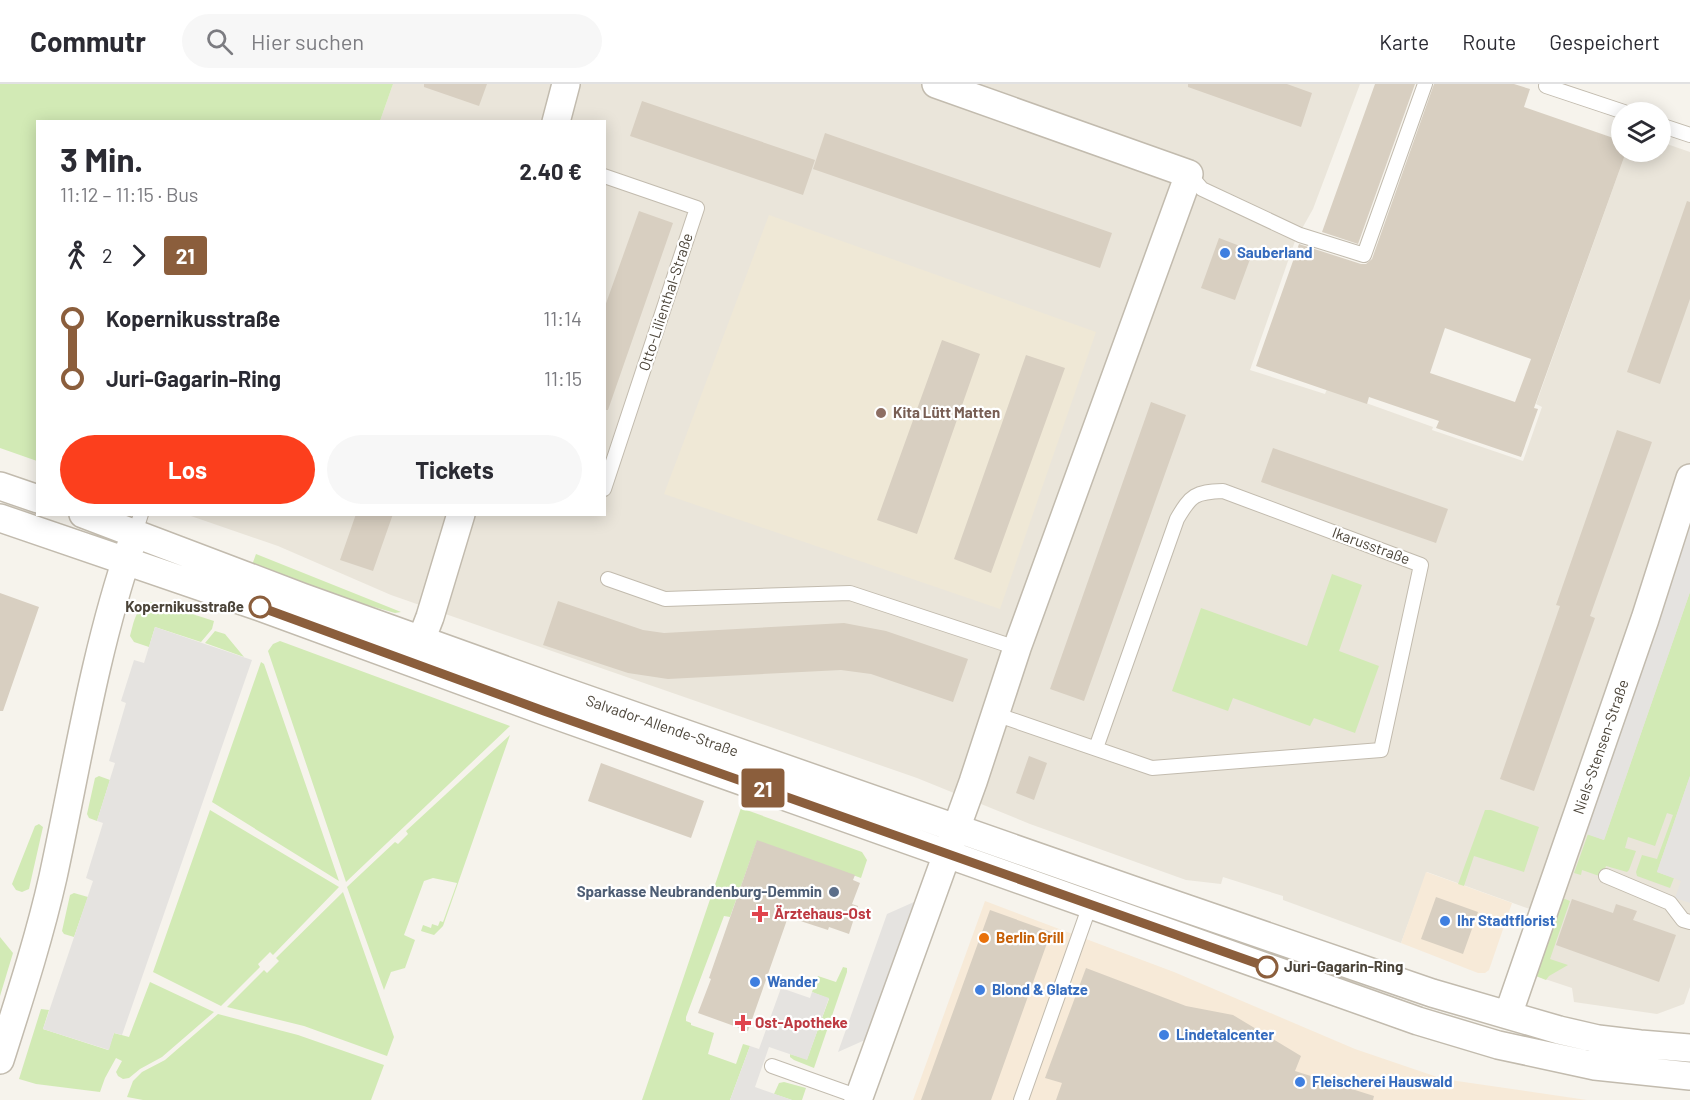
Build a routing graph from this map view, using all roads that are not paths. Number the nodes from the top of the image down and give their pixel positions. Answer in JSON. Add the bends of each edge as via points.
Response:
{"nodes":[{"id":1,"x":566,"y":84,"type":"edge"},
{"id":2,"x":936,"y":84,"type":"edge"},
{"id":3,"x":1425,"y":84,"type":"edge"},
{"id":4,"x":1546,"y":86,"type":"dead end"},
{"id":5,"x":1611,"y":108,"type":"edge"},
{"id":6,"x":557,"y":120,"type":"edge"},
{"id":7,"x":1671,"y":129,"type":"edge"},
{"id":8,"x":1690,"y":135,"type":"edge"},
{"id":9,"x":1189,"y":174,"type":"junction"},
{"id":10,"x":606,"y":177,"type":"edge"},
{"id":11,"x":1690,"y":478,"type":"edge"},
{"id":12,"x":606,"y":483,"type":"edge"},
{"id":13,"x":0,"y":486,"type":"edge"},
{"id":14,"x":36,"y":498,"type":"edge"},
{"id":15,"x":93,"y":516,"type":"edge"},
{"id":16,"x":460,"y":516,"type":"edge"},
{"id":17,"x":0,"y":518,"type":"edge"},
{"id":18,"x":138,"y":524,"type":"edge"},
{"id":19,"x":125,"y":562,"type":"junction"},
{"id":20,"x":608,"y":579,"type":"dead end"},
{"id":21,"x":1017,"y":648,"type":"junction"},
{"id":22,"x":417,"y":652,"type":"junction"},
{"id":23,"x":995,"y":714,"type":"junction"},
{"id":24,"x":1096,"y":748,"type":"junction"},
{"id":25,"x":956,"y":828,"type":"junction"},
{"id":26,"x":946,"y":854,"type":"junction"},
{"id":27,"x":1606,"y":876,"type":"dead end"},
{"id":28,"x":1090,"y":905,"type":"junction"},
{"id":29,"x":1690,"y":922,"type":"edge"},
{"id":30,"x":1508,"y":1016,"type":"junction"},
{"id":31,"x":2,"y":1046,"type":"edge"},
{"id":32,"x":1690,"y":1048,"type":"edge"},
{"id":33,"x":772,"y":1066,"type":"dead end"},
{"id":34,"x":1690,"y":1076,"type":"edge"},
{"id":35,"x":859,"y":1098,"type":"edge"},
{"id":36,"x":1021,"y":1100,"type":"edge"}],
"edges":[{"from":1,"to":6,"type":"street"},
{"from":2,"to":9,"type":"street"},
{"from":3,"to":9,"type":"lane","via":[[1364,255],[1300,235],[1224,200],[1202,189]]},
{"from":4,"to":5,"type":"lane"},
{"from":7,"to":8,"type":"lane"},
{"from":9,"to":21,"type":"street"},
{"from":10,"to":12,"type":"lane","name":"Otto-Lilienthal-Straße","via":[[697,208]]},
{"from":11,"to":30,"type":"street","name":"Niels-Stensen-Straße"},
{"from":13,"to":14,"type":"street"},
{"from":15,"to":18,"type":"street","name":"Salvador-Allende-Straße"},
{"from":16,"to":22,"type":"street"},
{"from":17,"to":19,"type":"street","name":"Salvador-Allende-Straße"},
{"from":18,"to":19,"type":"street"},
{"from":18,"to":22,"type":"street","name":"Salvador-Allende-Straße"},
{"from":19,"to":22,"type":"street","name":"Salvador-Allende-Straße","via":[[260,607]]},
{"from":19,"to":31,"type":"street","via":[[102,641],[39,934]]},
{"from":20,"to":21,"type":"lane","via":[[665,599],[850,593]]},
{"from":21,"to":23,"type":"street"},
{"from":22,"to":25,"type":"street","name":"Salvador-Allende-Straße"},
{"from":22,"to":26,"type":"street","name":"Salvador-Allende-Straße"},
{"from":23,"to":24,"type":"lane","name":"Ikarusstraße"},
{"from":23,"to":25,"type":"street"},
{"from":24,"to":24,"type":"lane","name":"Ikarusstraße","via":[[1152,768],[1381,750],[1421,565],[1223,490],[1203,492],[1188,500],[1177,519]]},
{"from":25,"to":26,"type":"street"},
{"from":25,"to":30,"type":"street"},
{"from":26,"to":28,"type":"street"},
{"from":26,"to":35,"type":"street"},
{"from":27,"to":29,"type":"lane","via":[[1670,903],[1683,920]]},
{"from":28,"to":34,"type":"street","via":[[1458,1034],[1595,1066]]},
{"from":28,"to":36,"type":"lane"},
{"from":30,"to":32,"type":"street","via":[[1598,1039]]},
{"from":33,"to":35,"type":"lane"}]}
